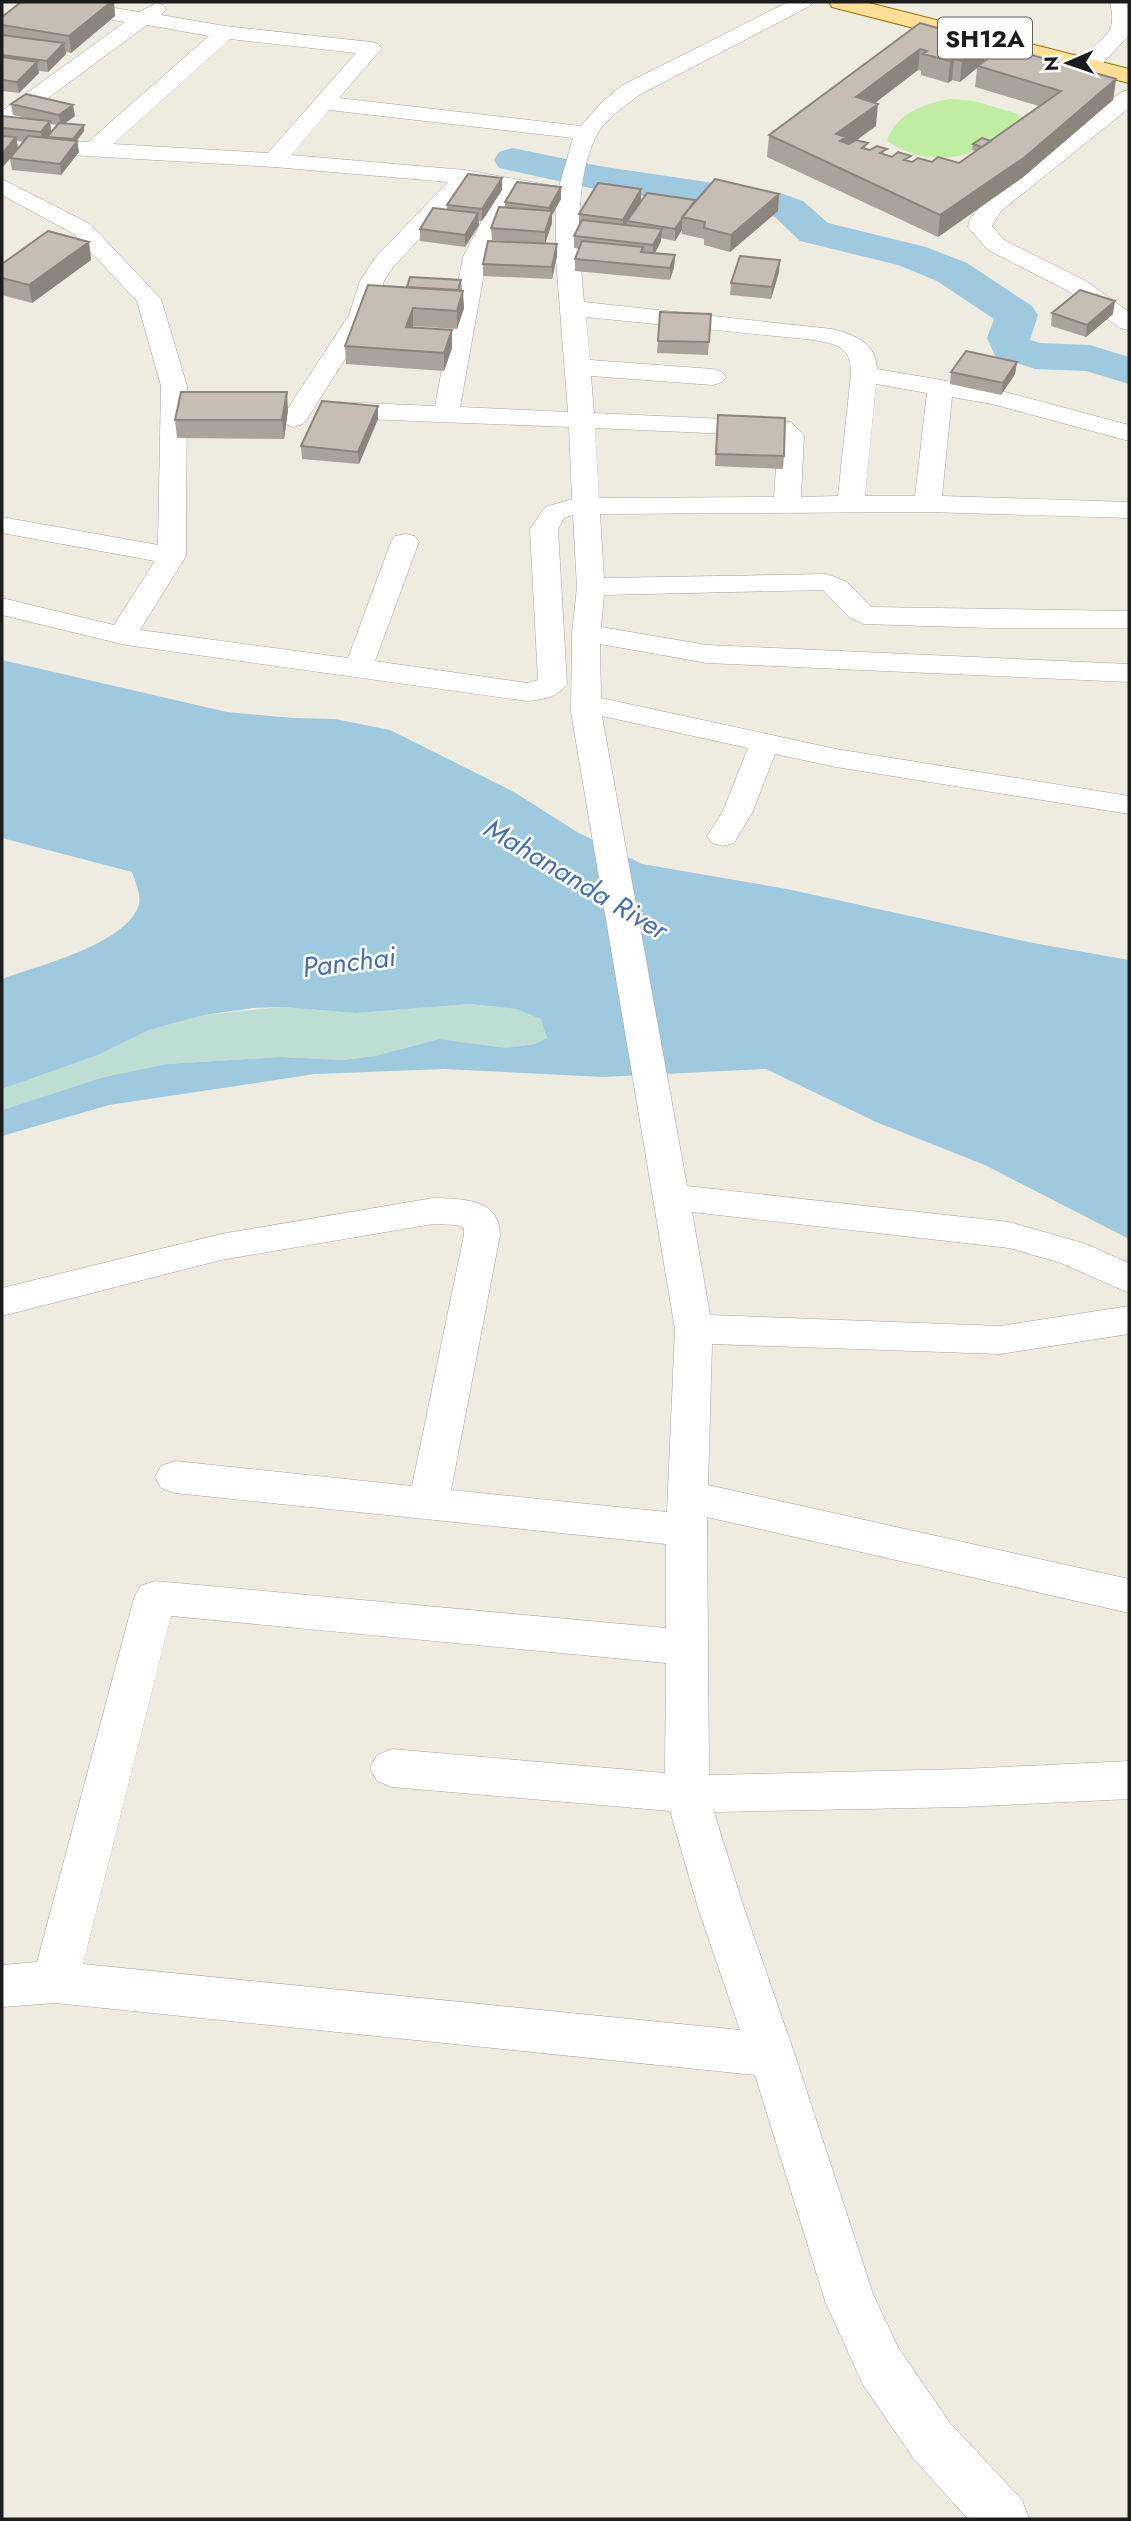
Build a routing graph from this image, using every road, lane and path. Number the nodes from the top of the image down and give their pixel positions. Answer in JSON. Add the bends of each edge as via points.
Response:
{"nodes":[{"id":1,"x":42,"y":2,"type":"edge"},
{"id":2,"x":165,"y":2,"type":"edge"},
{"id":3,"x":803,"y":2,"type":"edge"},
{"id":4,"x":840,"y":2,"type":"edge"},
{"id":5,"x":877,"y":2,"type":"edge"},
{"id":6,"x":1120,"y":2,"type":"edge"},
{"id":7,"x":144,"y":18,"type":"junction"},
{"id":8,"x":937,"y":26,"type":"junction"},
{"id":9,"x":226,"y":32,"type":"junction"},
{"id":10,"x":918,"y":40,"type":"edge"},
{"id":11,"x":1022,"y":43,"type":"junction"},
{"id":12,"x":1091,"y":62,"type":"junction"},
{"id":13,"x":1129,"y":67,"type":"edge"},
{"id":14,"x":1129,"y":76,"type":"edge"},
{"id":15,"x":1129,"y":97,"type":"edge"},
{"id":16,"x":321,"y":103,"type":"junction"},
{"id":17,"x":2,"y":121,"type":"edge"},
{"id":18,"x":586,"y":133,"type":"junction"},
{"id":19,"x":2,"y":144,"type":"edge"},
{"id":20,"x":96,"y":148,"type":"junction"},
{"id":21,"x":274,"y":160,"type":"junction"},
{"id":22,"x":465,"y":177,"type":"junction"},
{"id":23,"x":572,"y":181,"type":"junction"},
{"id":24,"x":2,"y":186,"type":"edge"},
{"id":25,"x":512,"y":186,"type":"junction"},
{"id":26,"x":571,"y":308,"type":"junction"},
{"id":27,"x":1129,"y":323,"type":"edge"},
{"id":28,"x":578,"y":367,"type":"junction"},
{"id":29,"x":864,"y":374,"type":"junction"},
{"id":30,"x":713,"y":377,"type":"dead end"},
{"id":31,"x":940,"y":387,"type":"junction"},
{"id":32,"x":338,"y":410,"type":"edge"},
{"id":33,"x":446,"y":415,"type":"junction"},
{"id":34,"x":293,"y":419,"type":"dead end"},
{"id":35,"x":581,"y":421,"type":"junction"},
{"id":36,"x":1129,"y":433,"type":"edge"},
{"id":37,"x":851,"y":503,"type":"junction"},
{"id":38,"x":788,"y":504,"type":"junction"},
{"id":39,"x":928,"y":504,"type":"junction"},
{"id":40,"x":586,"y":506,"type":"junction"},
{"id":41,"x":1127,"y":515,"type":"edge"},
{"id":42,"x":2,"y":525,"type":"edge"},
{"id":43,"x":404,"y":542,"type":"dead end"},
{"id":44,"x":172,"y":556,"type":"junction"},
{"id":45,"x":591,"y":587,"type":"junction"},
{"id":46,"x":2,"y":607,"type":"edge"},
{"id":47,"x":1129,"y":619,"type":"edge"},
{"id":48,"x":586,"y":633,"type":"junction"},
{"id":49,"x":122,"y":635,"type":"junction"},
{"id":50,"x":359,"y":666,"type":"junction"},
{"id":51,"x":1129,"y":673,"type":"edge"},
{"id":52,"x":587,"y":711,"type":"junction"},
{"id":53,"x":765,"y":742,"type":"junction"},
{"id":54,"x":1129,"y":805,"type":"edge"},
{"id":55,"x":723,"y":836,"type":"dead end"},
{"id":56,"x":672,"y":1197,"type":"junction"},
{"id":57,"x":1129,"y":1279,"type":"edge"},
{"id":58,"x":2,"y":1302,"type":"edge"},
{"id":59,"x":1129,"y":1320,"type":"edge"},
{"id":60,"x":694,"y":1329,"type":"junction"},
{"id":61,"x":175,"y":1477,"type":"dead end"},
{"id":62,"x":428,"y":1505,"type":"junction"},
{"id":63,"x":687,"y":1513,"type":"junction"},
{"id":64,"x":1129,"y":1596,"type":"edge"},
{"id":65,"x":685,"y":1647,"type":"junction"},
{"id":66,"x":392,"y":1768,"type":"dead end"},
{"id":67,"x":1129,"y":1780,"type":"edge"},
{"id":68,"x":687,"y":1794,"type":"junction"},
{"id":69,"x":55,"y":1982,"type":"junction"},
{"id":70,"x":2,"y":1986,"type":"edge"},
{"id":71,"x":772,"y":2055,"type":"junction"},
{"id":72,"x":1003,"y":2519,"type":"edge"}],
"edges":[{"from":1,"to":7,"type":"street"},
{"from":2,"to":7,"type":"street"},
{"from":3,"to":18,"type":"street","via":[[631,90]]},
{"from":4,"to":8,"type":"main road","number":"SH12A"},
{"from":5,"to":11,"type":"main road","number":"SH12A"},
{"from":6,"to":12,"type":"street","via":[[1123,32]]},
{"from":7,"to":9,"type":"street"},
{"from":7,"to":17,"type":"street"},
{"from":8,"to":10,"type":"street"},
{"from":8,"to":11,"type":"main road","number":"SH12A"},
{"from":9,"to":16,"type":"street","via":[[371,48]]},
{"from":9,"to":20,"type":"street"},
{"from":11,"to":12,"type":"main road","number":"SH12A"},
{"from":12,"to":13,"type":"main road","number":"SH12A"},
{"from":12,"to":14,"type":"main road","number":"SH12A"},
{"from":15,"to":27,"type":"street","via":[[993,206],[980,227],[996,245],[1077,286]]},
{"from":16,"to":18,"type":"street"},
{"from":16,"to":21,"type":"street"},
{"from":18,"to":23,"type":"street"},
{"from":19,"to":20,"type":"street"},
{"from":20,"to":21,"type":"street"},
{"from":21,"to":22,"type":"street"},
{"from":22,"to":25,"type":"street"},
{"from":22,"to":34,"type":"street","via":[[383,263],[361,315]]},
{"from":23,"to":25,"type":"street"},
{"from":23,"to":26,"type":"street"},
{"from":24,"to":44,"type":"street","via":[[82,229],[149,299],[174,386]]},
{"from":25,"to":33,"type":"street","via":[[475,257]]},
{"from":26,"to":28,"type":"street"},
{"from":26,"to":29,"type":"street","via":[[839,340],[861,352]]},
{"from":28,"to":30,"type":"street"},
{"from":28,"to":35,"type":"street"},
{"from":29,"to":31,"type":"street"},
{"from":29,"to":37,"type":"street"},
{"from":31,"to":36,"type":"street"},
{"from":31,"to":39,"type":"street"},
{"from":32,"to":33,"type":"street"},
{"from":33,"to":35,"type":"street"},
{"from":35,"to":38,"type":"street","via":[[782,428],[791,436]]},
{"from":35,"to":40,"type":"street"},
{"from":37,"to":38,"type":"street"},
{"from":37,"to":39,"type":"street"},
{"from":38,"to":40,"type":"street"},
{"from":39,"to":41,"type":"street"},
{"from":40,"to":45,"type":"street"},
{"from":40,"to":50,"type":"street","via":[[550,514],[544,529],[553,676],[544,690],[527,692]]},
{"from":42,"to":44,"type":"street"},
{"from":43,"to":50,"type":"street"},
{"from":44,"to":49,"type":"street"},
{"from":45,"to":47,"type":"street","via":[[827,582],[837,586],[864,615]]},
{"from":45,"to":48,"type":"street"},
{"from":46,"to":49,"type":"street"},
{"from":48,"to":51,"type":"street","via":[[707,654]]},
{"from":48,"to":52,"type":"street"},
{"from":49,"to":50,"type":"street"},
{"from":52,"to":53,"type":"street"},
{"from":52,"to":56,"type":"street"},
{"from":53,"to":54,"type":"street","via":[[908,771]]},
{"from":53,"to":55,"type":"street"},
{"from":56,"to":57,"type":"street","via":[[1009,1235],[1073,1253]]},
{"from":56,"to":60,"type":"street"},
{"from":58,"to":62,"type":"street","via":[[221,1247],[433,1211],[472,1214],[482,1221],[482,1235]]},
{"from":59,"to":60,"type":"street","via":[[1000,1340]]},
{"from":60,"to":63,"type":"street"},
{"from":61,"to":62,"type":"street"},
{"from":62,"to":63,"type":"street"},
{"from":63,"to":64,"type":"street"},
{"from":63,"to":65,"type":"street"},
{"from":65,"to":68,"type":"street"},
{"from":65,"to":69,"type":"street","via":[[155,1598]]},
{"from":66,"to":68,"type":"street"},
{"from":67,"to":68,"type":"street"},
{"from":68,"to":71,"type":"street"},
{"from":69,"to":70,"type":"street"},
{"from":69,"to":71,"type":"street"},
{"from":71,"to":72,"type":"street","via":[[850,2301],[881,2367],[932,2441]]}]}
